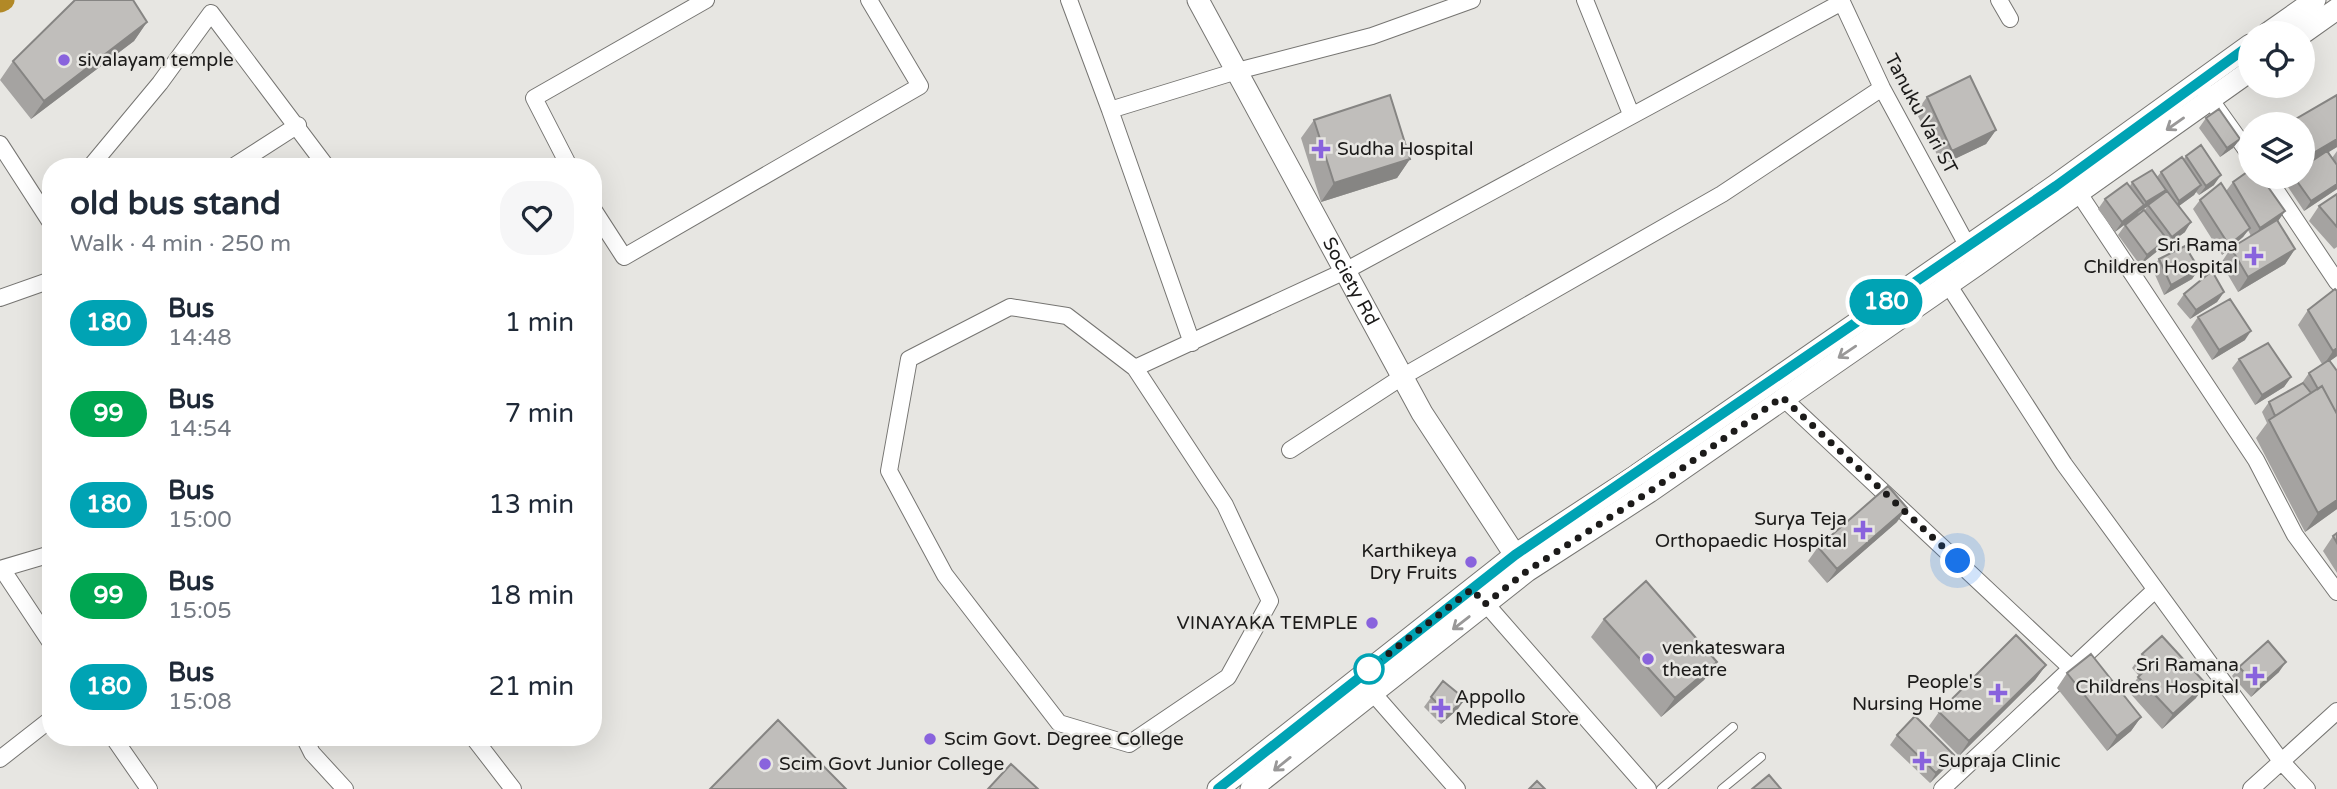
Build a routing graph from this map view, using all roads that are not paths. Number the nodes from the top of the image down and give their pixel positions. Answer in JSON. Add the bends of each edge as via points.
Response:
{"nodes":[{"id":1,"x":706,"y":0,"type":"edge"},
{"id":2,"x":869,"y":0,"type":"edge"},
{"id":3,"x":1069,"y":0,"type":"edge"},
{"id":4,"x":1198,"y":0,"type":"edge"},
{"id":5,"x":1472,"y":0,"type":"edge"},
{"id":6,"x":1585,"y":0,"type":"edge"},
{"id":7,"x":1999,"y":0,"type":"edge"},
{"id":8,"x":2315,"y":0,"type":"edge"},
{"id":9,"x":1842,"y":1,"type":"edge"},
{"id":10,"x":2337,"y":9,"type":"edge"},
{"id":11,"x":2010,"y":19,"type":"dead end"},
{"id":12,"x":2284,"y":21,"type":"edge"},
{"id":13,"x":2315,"y":25,"type":"edge"},
{"id":14,"x":2238,"y":57,"type":"edge"},
{"id":15,"x":1237,"y":71,"type":"junction"},
{"id":16,"x":2238,"y":76,"type":"edge"},
{"id":17,"x":1882,"y":88,"type":"junction"},
{"id":18,"x":2205,"y":91,"type":"junction"},
{"id":19,"x":1110,"y":110,"type":"junction"},
{"id":20,"x":1631,"y":114,"type":"junction"},
{"id":21,"x":298,"y":125,"type":"junction"},
{"id":22,"x":2238,"y":138,"type":"edge"},
{"id":23,"x":0,"y":144,"type":"edge"},
{"id":24,"x":98,"y":158,"type":"edge"},
{"id":25,"x":246,"y":158,"type":"edge"},
{"id":26,"x":321,"y":158,"type":"edge"},
{"id":27,"x":565,"y":158,"type":"edge"},
{"id":28,"x":2275,"y":189,"type":"edge"},
{"id":29,"x":2078,"y":191,"type":"junction"},
{"id":30,"x":42,"y":206,"type":"edge"},
{"id":31,"x":602,"y":223,"type":"edge"},
{"id":32,"x":1973,"y":256,"type":"junction"},
{"id":33,"x":1345,"y":271,"type":"junction"},
{"id":34,"x":1943,"y":276,"type":"junction"},
{"id":35,"x":2337,"y":282,"type":"edge"},
{"id":36,"x":42,"y":283,"type":"edge"},
{"id":37,"x":0,"y":297,"type":"edge"},
{"id":38,"x":1192,"y":343,"type":"junction"},
{"id":39,"x":1135,"y":368,"type":"junction"},
{"id":40,"x":1402,"y":377,"type":"junction"},
{"id":41,"x":1782,"y":397,"type":"junction"},
{"id":42,"x":1290,"y":450,"type":"dead end"},
{"id":43,"x":1515,"y":555,"type":"junction"},
{"id":44,"x":42,"y":557,"type":"edge"},
{"id":45,"x":1,"y":569,"type":"edge"},
{"id":46,"x":2155,"y":590,"type":"junction"},
{"id":47,"x":2337,"y":592,"type":"edge"},
{"id":48,"x":1479,"y":596,"type":"junction"},
{"id":49,"x":42,"y":630,"type":"edge"},
{"id":50,"x":2071,"y":668,"type":"junction"},
{"id":51,"x":1372,"y":692,"type":"junction"},
{"id":52,"x":2337,"y":711,"type":"edge"},
{"id":53,"x":42,"y":726,"type":"edge"},
{"id":54,"x":1733,"y":727,"type":"dead end"},
{"id":55,"x":119,"y":746,"type":"edge"},
{"id":56,"x":308,"y":746,"type":"edge"},
{"id":57,"x":480,"y":746,"type":"edge"},
{"id":58,"x":1761,"y":757,"type":"dead end"},
{"id":59,"x":0,"y":759,"type":"edge"},
{"id":60,"x":2281,"y":761,"type":"junction"},
{"id":61,"x":1954,"y":786,"type":"edge"},
{"id":62,"x":149,"y":789,"type":"edge"},
{"id":63,"x":345,"y":789,"type":"edge"},
{"id":64,"x":513,"y":789,"type":"edge"},
{"id":65,"x":1218,"y":789,"type":"edge"},
{"id":66,"x":1251,"y":789,"type":"edge"},
{"id":67,"x":1457,"y":789,"type":"edge"},
{"id":68,"x":1648,"y":789,"type":"edge"},
{"id":69,"x":1661,"y":789,"type":"edge"},
{"id":70,"x":1722,"y":789,"type":"edge"},
{"id":71,"x":2251,"y":789,"type":"edge"},
{"id":72,"x":2307,"y":789,"type":"edge"}],
"edges":[{"from":1,"to":27,"type":"street","via":[[534,98]]},
{"from":2,"to":31,"type":"street","via":[[920,86],[624,257]]},
{"from":3,"to":19,"type":"street"},
{"from":4,"to":15,"type":"street","name":"Society Rd"},
{"from":5,"to":15,"type":"street","via":[[1372,36]]},
{"from":6,"to":20,"type":"street"},
{"from":7,"to":11,"type":"street"},
{"from":8,"to":12,"type":"street"},
{"from":9,"to":17,"type":"street","name":"Tanuku Vari ST"},
{"from":9,"to":20,"type":"street"},
{"from":10,"to":13,"type":"street"},
{"from":14,"to":18,"type":"street"},
{"from":15,"to":19,"type":"street"},
{"from":15,"to":33,"type":"street","name":"Society Rd"},
{"from":16,"to":18,"type":"street"},
{"from":17,"to":32,"type":"street","name":"Tanuku Vari ST"},
{"from":17,"to":40,"type":"street","via":[[1722,194]]},
{"from":18,"to":22,"type":"street"},
{"from":18,"to":29,"type":"street","one_way":true},
{"from":18,"to":32,"type":"street"},
{"from":19,"to":38,"type":"street"},
{"from":20,"to":33,"type":"street"},
{"from":21,"to":24,"type":"street","via":[[211,13]]},
{"from":21,"to":25,"type":"street"},
{"from":21,"to":26,"type":"street"},
{"from":23,"to":30,"type":"street"},
{"from":28,"to":35,"type":"street"},
{"from":29,"to":32,"type":"street"},
{"from":29,"to":47,"type":"street","via":[[2256,460],[2295,535]]},
{"from":32,"to":34,"type":"street"},
{"from":33,"to":38,"type":"street"},
{"from":33,"to":40,"type":"street","name":"Society Rd"},
{"from":34,"to":41,"type":"street","one_way":true},
{"from":34,"to":43,"type":"street"},
{"from":34,"to":46,"type":"street","via":[[2064,464]]},
{"from":36,"to":37,"type":"street"},
{"from":38,"to":39,"type":"street"},
{"from":39,"to":39,"type":"street","via":[[1068,316],[1010,307],[909,359],[889,471],[945,575],[1059,723],[1129,744],[1228,677],[1270,601],[1225,505]]},
{"from":40,"to":42,"type":"street"},
{"from":40,"to":43,"type":"street","name":"Society Rd"},
{"from":41,"to":48,"type":"street","via":[[1649,492],[1527,571]]},
{"from":41,"to":50,"type":"street"},
{"from":43,"to":48,"type":"street"},
{"from":44,"to":45,"type":"street"},
{"from":45,"to":49,"type":"street"},
{"from":46,"to":50,"type":"street"},
{"from":46,"to":60,"type":"street"},
{"from":48,"to":51,"type":"street","one_way":true},
{"from":48,"to":65,"type":"street"},
{"from":48,"to":68,"type":"street"},
{"from":50,"to":61,"type":"street"},
{"from":51,"to":66,"type":"street","one_way":true},
{"from":51,"to":67,"type":"street"},
{"from":52,"to":60,"type":"street"},
{"from":53,"to":59,"type":"street"},
{"from":54,"to":69,"type":"lane"},
{"from":55,"to":62,"type":"street"},
{"from":56,"to":63,"type":"street"},
{"from":57,"to":64,"type":"street"},
{"from":58,"to":70,"type":"lane"},
{"from":60,"to":71,"type":"street"},
{"from":60,"to":72,"type":"street"}]}
